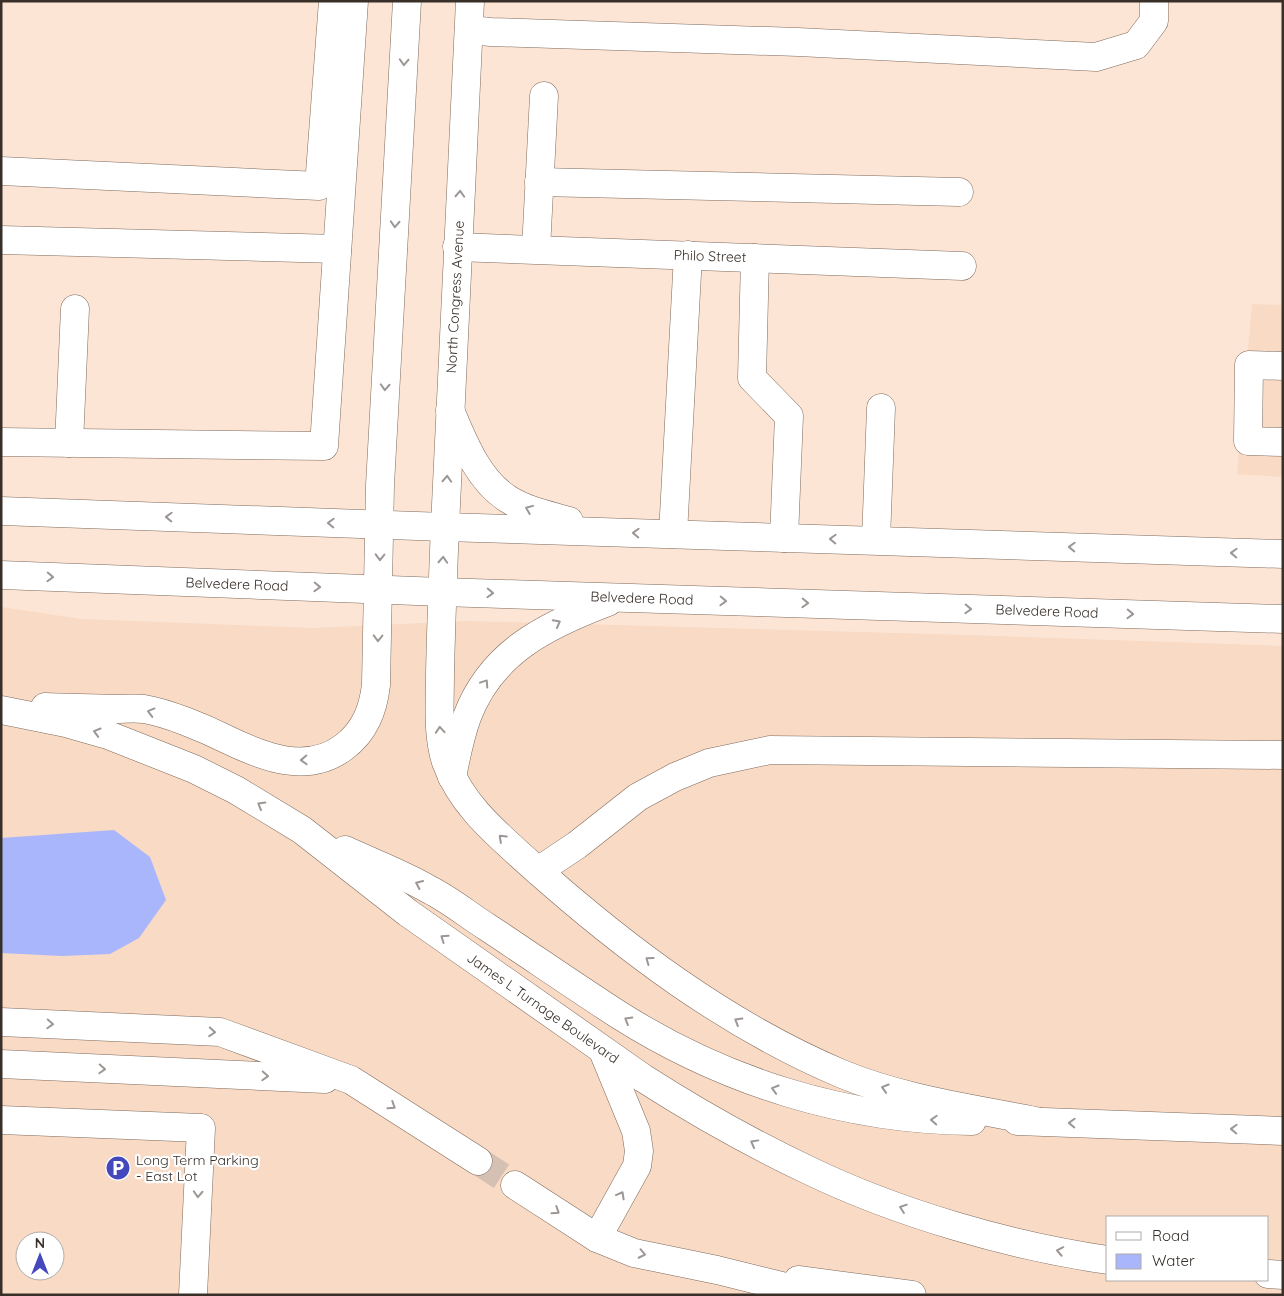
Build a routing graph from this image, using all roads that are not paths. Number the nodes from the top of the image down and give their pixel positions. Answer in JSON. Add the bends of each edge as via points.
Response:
{"nodes":[{"id":1,"x":333,"y":1,"type":"edge"},
{"id":2,"x":354,"y":1,"type":"edge"},
{"id":3,"x":407,"y":1,"type":"edge"},
{"id":4,"x":470,"y":1,"type":"edge"},
{"id":5,"x":1154,"y":1,"type":"edge"},
{"id":6,"x":469,"y":30,"type":"junction"},
{"id":7,"x":544,"y":96,"type":"dead end"},
{"id":8,"x":1,"y":171,"type":"edge"},
{"id":9,"x":540,"y":182,"type":"junction"},
{"id":10,"x":959,"y":192,"type":"dead end"},
{"id":11,"x":1,"y":240,"type":"edge"},
{"id":12,"x":458,"y":247,"type":"junction"},
{"id":13,"x":337,"y":249,"type":"junction"},
{"id":14,"x":536,"y":249,"type":"junction"},
{"id":15,"x":688,"y":255,"type":"junction"},
{"id":16,"x":755,"y":258,"type":"junction"},
{"id":17,"x":962,"y":266,"type":"dead end"},
{"id":18,"x":75,"y":310,"type":"dead end"},
{"id":19,"x":1283,"y":366,"type":"edge"},
{"id":20,"x":881,"y":408,"type":"dead end"},
{"id":21,"x":450,"y":410,"type":"junction"},
{"id":22,"x":1,"y":442,"type":"edge"},
{"id":23,"x":1283,"y":442,"type":"edge"},
{"id":24,"x":69,"y":443,"type":"junction"},
{"id":25,"x":1,"y":511,"type":"edge"},
{"id":26,"x":380,"y":524,"type":"junction"},
{"id":27,"x":445,"y":527,"type":"junction"},
{"id":28,"x":609,"y":533,"type":"junction"},
{"id":29,"x":673,"y":534,"type":"junction"},
{"id":30,"x":784,"y":538,"type":"junction"},
{"id":31,"x":876,"y":540,"type":"junction"},
{"id":32,"x":1283,"y":554,"type":"edge"},
{"id":33,"x":1,"y":575,"type":"edge"},
{"id":34,"x":379,"y":590,"type":"junction"},
{"id":35,"x":442,"y":592,"type":"junction"},
{"id":36,"x":622,"y":597,"type":"junction"},
{"id":37,"x":1283,"y":619,"type":"edge"},
{"id":38,"x":1,"y":708,"type":"edge"},
{"id":39,"x":1283,"y":755,"type":"edge"},
{"id":40,"x":452,"y":777,"type":"junction"},
{"id":41,"x":302,"y":830,"type":"junction"},
{"id":42,"x":538,"y":871,"type":"junction"},
{"id":43,"x":1,"y":1022,"type":"edge"},
{"id":44,"x":603,"y":1051,"type":"junction"},
{"id":45,"x":1,"y":1064,"type":"edge"},
{"id":46,"x":351,"y":1080,"type":"junction"},
{"id":47,"x":1,"y":1120,"type":"edge"},
{"id":48,"x":1036,"y":1122,"type":"junction"},
{"id":49,"x":1283,"y":1131,"type":"edge"},
{"id":50,"x":478,"y":1161,"type":"tunnel mouth"},
{"id":51,"x":515,"y":1185,"type":"tunnel mouth"},
{"id":52,"x":597,"y":1238,"type":"junction"},
{"id":53,"x":1106,"y":1260,"type":"edge"},
{"id":54,"x":717,"y":1270,"type":"junction"},
{"id":55,"x":1269,"y":1274,"type":"edge"},
{"id":56,"x":1283,"y":1275,"type":"edge"},
{"id":57,"x":192,"y":1295,"type":"edge"},
{"id":58,"x":818,"y":1295,"type":"edge"},
{"id":59,"x":912,"y":1295,"type":"edge"}],
"edges":[{"from":1,"to":8,"type":"street","via":[[319,186]]},
{"from":2,"to":13,"type":"street"},
{"from":3,"to":26,"type":"street","one_way":true},
{"from":4,"to":6,"type":"street","name":"North Congress Avenue"},
{"from":5,"to":6,"type":"street","via":[[1154,21],[1136,45],[1096,57]]},
{"from":12,"to":6,"type":"street","name":"North Congress Avenue","one_way":true},
{"from":7,"to":9,"type":"street"},
{"from":9,"to":10,"type":"street"},
{"from":9,"to":14,"type":"street"},
{"from":11,"to":13,"type":"street"},
{"from":12,"to":14,"type":"street","name":"Philo Street"},
{"from":12,"to":21,"type":"street","name":"North Congress Avenue"},
{"from":13,"to":24,"type":"street","via":[[324,446]]},
{"from":14,"to":15,"type":"street","name":"Philo Street"},
{"from":15,"to":16,"type":"street","name":"Philo Street"},
{"from":15,"to":29,"type":"street"},
{"from":16,"to":17,"type":"street","name":"Philo Street"},
{"from":16,"to":30,"type":"street","via":[[752,378],[789,416]]},
{"from":18,"to":24,"type":"street"},
{"from":19,"to":23,"type":"street","via":[[1249,365],[1248,441]]},
{"from":20,"to":31,"type":"street"},
{"from":27,"to":21,"type":"street","name":"North Congress Avenue","one_way":true},
{"from":28,"to":21,"type":"street","one_way":true,"via":[[532,510],[507,498],[474,461]]},
{"from":22,"to":24,"type":"street"},
{"from":26,"to":25,"type":"street","one_way":true},
{"from":26,"to":27,"type":"street"},
{"from":26,"to":34,"type":"street","one_way":true},
{"from":27,"to":28,"type":"street"},
{"from":35,"to":27,"type":"street","name":"North Congress Avenue","one_way":true},
{"from":29,"to":28,"type":"street","one_way":true},
{"from":29,"to":30,"type":"street"},
{"from":31,"to":30,"type":"street","one_way":true},
{"from":32,"to":31,"type":"street","one_way":true},
{"from":33,"to":34,"type":"street","name":"Belvedere Road","one_way":true},
{"from":34,"to":35,"type":"street","name":"Belvedere Road"},
{"from":34,"to":38,"type":"street","one_way":true,"via":[[374,701],[361,732],[334,755],[317,760],[280,760],[144,709]]},
{"from":35,"to":36,"type":"street","name":"Belvedere Road","one_way":true},
{"from":40,"to":35,"type":"street","name":"North Congress Avenue","one_way":true,"via":[[442,748],[440,723]]},
{"from":36,"to":37,"type":"street","name":"Belvedere Road","one_way":true},
{"from":40,"to":36,"type":"street","one_way":true,"via":[[467,716],[483,685],[503,660],[550,627]]},
{"from":41,"to":38,"type":"street","name":"James L Turnage Boulevard","one_way":true,"via":[[236,790],[153,752],[91,730]]},
{"from":39,"to":42,"type":"street","via":[[770,750],[709,763],[675,777],[638,797]]},
{"from":42,"to":40,"type":"street","name":"North Congress Avenue","one_way":true,"via":[[488,825]]},
{"from":44,"to":41,"type":"street","name":"James L Turnage Boulevard","one_way":true,"via":[[408,913]]},
{"from":48,"to":41,"type":"street","one_way":true,"via":[[942,1121],[891,1116],[803,1098],[746,1080],[688,1054],[627,1020],[430,890]]},
{"from":48,"to":42,"type":"street","name":"North Congress Avenue","one_way":true,"via":[[908,1095],[845,1075],[789,1049],[749,1028],[689,989]]},
{"from":43,"to":46,"type":"street","one_way":true,"via":[[220,1032]]},
{"from":52,"to":44,"type":"street","one_way":true,"via":[[637,1166],[639,1151],[636,1130]]},
{"from":53,"to":44,"type":"street","name":"James L Turnage Boulevard","one_way":true,"via":[[1048,1249],[951,1224],[856,1191],[809,1171],[725,1127]]},
{"from":45,"to":46,"type":"street","one_way":true},
{"from":46,"to":50,"type":"street","one_way":true},
{"from":47,"to":57,"type":"street","one_way":true,"via":[[201,1128]]},
{"from":49,"to":48,"type":"street","one_way":true},
{"from":51,"to":52,"type":"street","one_way":true},
{"from":52,"to":54,"type":"street","one_way":true,"via":[[634,1252]]},
{"from":54,"to":58,"type":"street"},
{"from":54,"to":59,"type":"street"},
{"from":55,"to":56,"type":"street"}]}
